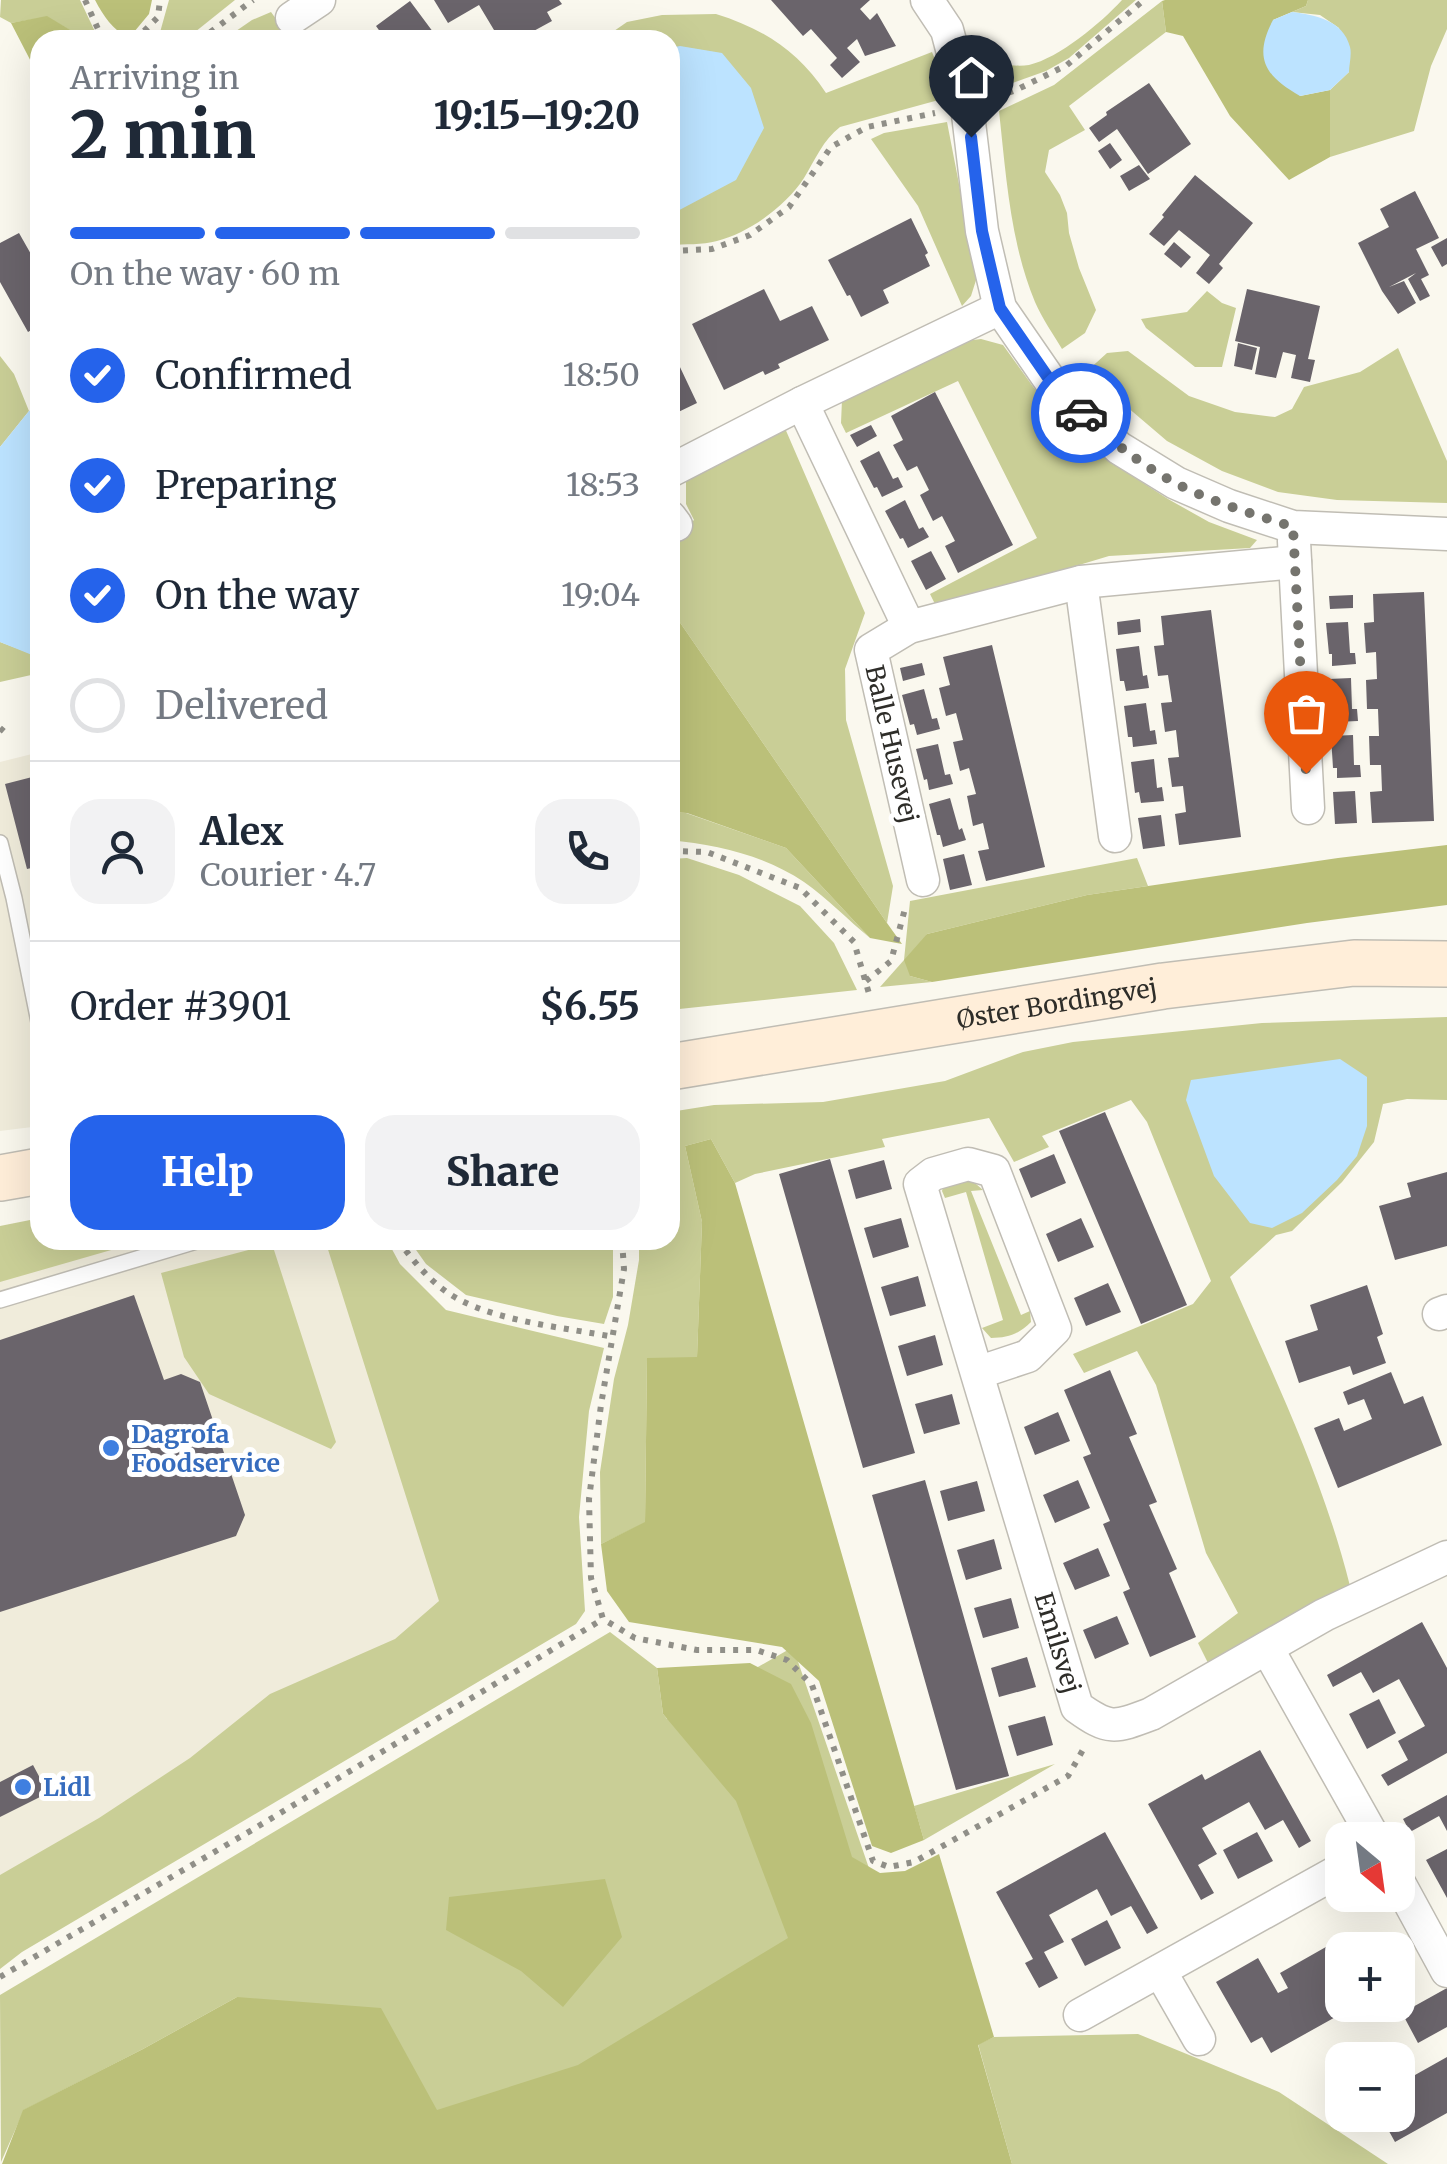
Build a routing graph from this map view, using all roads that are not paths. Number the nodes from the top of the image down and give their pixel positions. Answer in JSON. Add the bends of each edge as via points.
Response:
{"nodes":[{"id":1,"x":928,"y":0,"type":"edge"},
{"id":2,"x":1000,"y":308,"type":"junction"},
{"id":3,"x":802,"y":403,"type":"junction"},
{"id":4,"x":680,"y":465,"type":"edge"},
{"id":5,"x":1293,"y":527,"type":"junction"},
{"id":6,"x":1447,"y":534,"type":"edge"},
{"id":7,"x":1295,"y":562,"type":"junction"},
{"id":8,"x":1080,"y":582,"type":"junction"},
{"id":9,"x":909,"y":628,"type":"junction"},
{"id":10,"x":1308,"y":808,"type":"dead end"},
{"id":11,"x":1116,"y":836,"type":"dead end"},
{"id":12,"x":0,"y":843,"type":"edge"},
{"id":13,"x":923,"y":880,"type":"road end"},
{"id":14,"x":1447,"y":964,"type":"edge"},
{"id":15,"x":30,"y":977,"type":"edge"},
{"id":16,"x":680,"y":1065,"type":"edge"},
{"id":17,"x":30,"y":1173,"type":"edge"},
{"id":18,"x":0,"y":1178,"type":"edge"},
{"id":19,"x":167,"y":1250,"type":"edge"},
{"id":20,"x":0,"y":1300,"type":"edge"},
{"id":21,"x":976,"y":1373,"type":"junction"},
{"id":22,"x":1447,"y":1557,"type":"edge"},
{"id":23,"x":1267,"y":1648,"type":"junction"},
{"id":24,"x":1365,"y":1822,"type":"edge"},
{"id":25,"x":1325,"y":1878,"type":"edge"},
{"id":26,"x":1415,"y":1912,"type":"edge"},
{"id":27,"x":1160,"y":1970,"type":"junction"},
{"id":28,"x":1447,"y":1971,"type":"edge"},
{"id":29,"x":1080,"y":2015,"type":"dead end"},
{"id":30,"x":1199,"y":2039,"type":"dead end"}],
"edges":[{"from":1,"to":2,"type":"street","via":[[948,30],[968,106],[982,231]]},
{"from":2,"to":3,"type":"street"},
{"from":2,"to":5,"type":"street","via":[[1058,392],[1119,448],[1176,484]]},
{"from":3,"to":4,"type":"street"},
{"from":3,"to":9,"type":"street"},
{"from":5,"to":6,"type":"street"},
{"from":5,"to":7,"type":"street"},
{"from":7,"to":8,"type":"street","name":"Balle Husevej"},
{"from":7,"to":10,"type":"street"},
{"from":8,"to":9,"type":"street","name":"Balle Husevej"},
{"from":8,"to":11,"type":"street"},
{"from":9,"to":13,"type":"street","name":"Balle Husevej","via":[[871,650]]},
{"from":12,"to":15,"type":"lane"},
{"from":14,"to":16,"type":"street","name":"Øster Bordingvej","via":[[1354,963],[1163,986]]},
{"from":17,"to":18,"type":"street"},
{"from":19,"to":20,"type":"lane"},
{"from":21,"to":21,"type":"street","name":"Emilsvej","via":[[920,1184],[968,1164],[994,1171],[1055,1329],[1028,1356]]},
{"from":21,"to":23,"type":"street","name":"Emilsvej","via":[[1076,1706],[1098,1722],[1122,1725]]},
{"from":22,"to":23,"type":"street","name":"Emilsvej"},
{"from":23,"to":24,"type":"street"},
{"from":25,"to":27,"type":"street"},
{"from":26,"to":28,"type":"street"},
{"from":27,"to":29,"type":"street"},
{"from":27,"to":30,"type":"street"}]}
